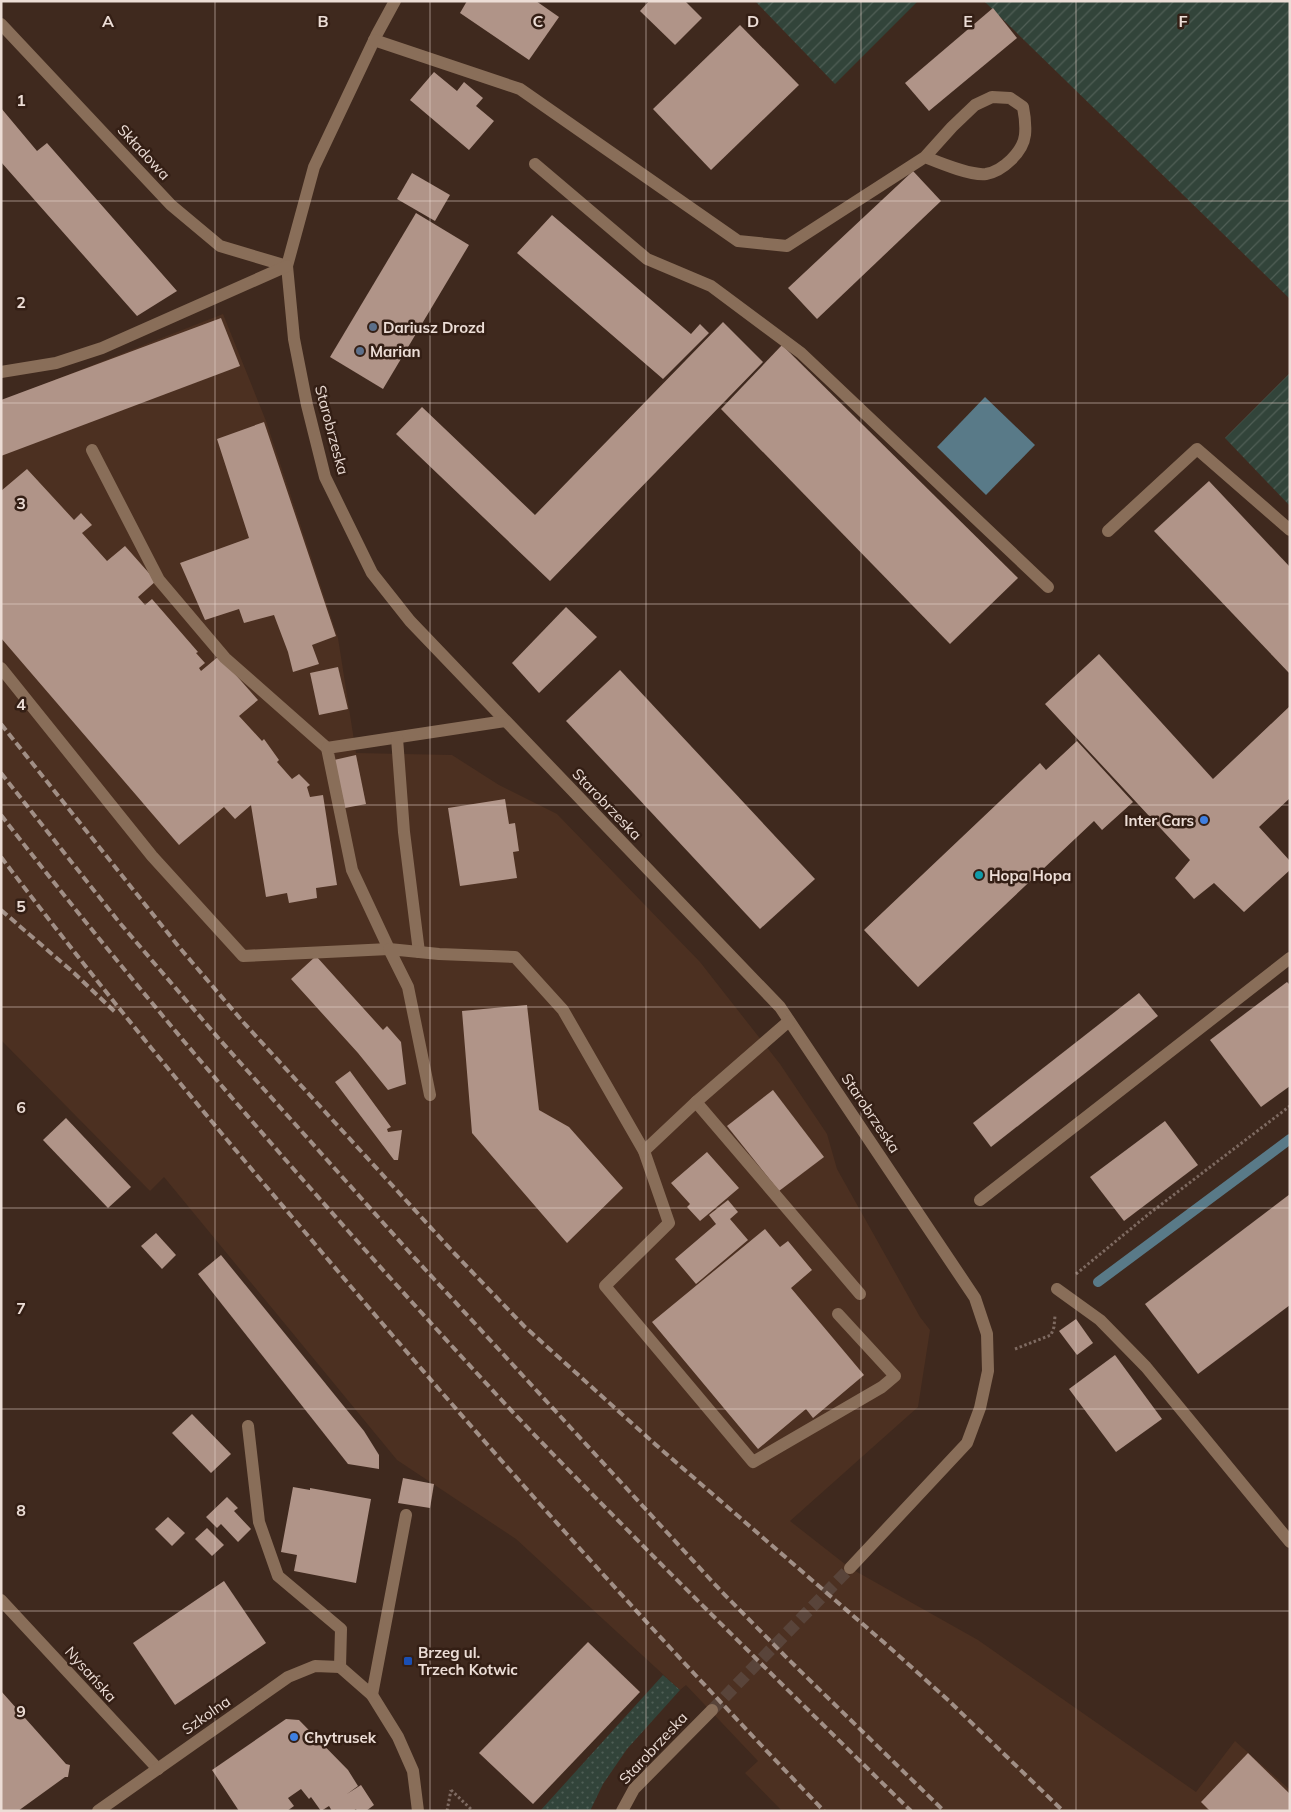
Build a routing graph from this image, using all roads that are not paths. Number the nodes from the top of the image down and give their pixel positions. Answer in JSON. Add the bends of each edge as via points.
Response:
{"nodes":[{"id":1,"x":395,"y":1,"type":"edge"},
{"id":2,"x":1,"y":24,"type":"edge"},
{"id":3,"x":374,"y":40,"type":"junction"},
{"id":4,"x":925,"y":158,"type":"junction"},
{"id":5,"x":535,"y":164,"type":"dead end"},
{"id":6,"x":287,"y":266,"type":"junction"},
{"id":7,"x":1,"y":372,"type":"edge"},
{"id":8,"x":92,"y":450,"type":"dead end"},
{"id":9,"x":1290,"y":530,"type":"edge"},
{"id":10,"x":1108,"y":531,"type":"dead end"},
{"id":11,"x":1048,"y":587,"type":"dead end"},
{"id":12,"x":1,"y":668,"type":"edge"},
{"id":13,"x":505,"y":721,"type":"junction"},
{"id":14,"x":397,"y":738,"type":"junction"},
{"id":15,"x":327,"y":748,"type":"junction"},
{"id":16,"x":389,"y":950,"type":"junction"},
{"id":17,"x":420,"y":952,"type":"junction"},
{"id":18,"x":1290,"y":958,"type":"edge"},
{"id":19,"x":789,"y":1021,"type":"junction"},
{"id":20,"x":430,"y":1095,"type":"dead end"},
{"id":21,"x":696,"y":1102,"type":"junction"},
{"id":22,"x":644,"y":1152,"type":"junction"},
{"id":23,"x":980,"y":1200,"type":"dead end"},
{"id":24,"x":1057,"y":1289,"type":"road end"},
{"id":25,"x":860,"y":1294,"type":"dead end"},
{"id":26,"x":838,"y":1314,"type":"dead end"},
{"id":27,"x":248,"y":1426,"type":"dead end"},
{"id":28,"x":406,"y":1515,"type":"dead end"},
{"id":29,"x":1290,"y":1542,"type":"edge"},
{"id":30,"x":850,"y":1568,"type":"tunnel mouth"},
{"id":31,"x":1,"y":1600,"type":"edge"},
{"id":32,"x":340,"y":1667,"type":"junction"},
{"id":33,"x":372,"y":1696,"type":"junction"},
{"id":34,"x":712,"y":1710,"type":"tunnel mouth"},
{"id":35,"x":158,"y":1769,"type":"junction"},
{"id":36,"x":98,"y":1811,"type":"edge"},
{"id":37,"x":418,"y":1811,"type":"edge"},
{"id":38,"x":622,"y":1811,"type":"edge"}],
"edges":[{"from":1,"to":3,"type":"street","name":"Starobrzeska"},
{"from":2,"to":6,"type":"street","name":"Składowa","via":[[171,205],[220,246]]},
{"from":3,"to":4,"type":"street","via":[[520,89],[738,241],[787,246]]},
{"from":3,"to":6,"type":"street","name":"Starobrzeska","via":[[314,167]]},
{"from":4,"to":4,"type":"street","via":[[975,105],[992,97],[1010,98],[1023,107],[1025,137],[1016,155],[1003,167],[985,174]]},
{"from":5,"to":11,"type":"street","via":[[647,259],[711,286],[801,353]]},
{"from":6,"to":7,"type":"street","via":[[102,348],[56,363]]},
{"from":6,"to":13,"type":"street","name":"Starobrzeska","via":[[294,339],[325,477],[372,572],[410,621]]},
{"from":8,"to":15,"type":"street","via":[[159,580],[225,658]]},
{"from":9,"to":10,"type":"street","via":[[1197,449]]},
{"from":12,"to":16,"type":"street","via":[[152,856],[243,956]]},
{"from":13,"to":14,"type":"street"},
{"from":13,"to":19,"type":"street","name":"Starobrzeska"},
{"from":14,"to":15,"type":"street"},
{"from":14,"to":17,"type":"street","via":[[404,832]]},
{"from":15,"to":16,"type":"street","via":[[352,870]]},
{"from":16,"to":17,"type":"street"},
{"from":16,"to":20,"type":"street","via":[[408,987]]},
{"from":17,"to":22,"type":"street","via":[[515,957],[563,1010]]},
{"from":18,"to":23,"type":"street"},
{"from":19,"to":21,"type":"street"},
{"from":19,"to":30,"type":"street","name":"Starobrzeska","via":[[975,1298],[986,1334],[988,1371],[980,1408],[967,1443]]},
{"from":21,"to":22,"type":"street"},
{"from":21,"to":25,"type":"street"},
{"from":22,"to":26,"type":"street","via":[[669,1223],[605,1286],[753,1462],[882,1387],[895,1376]]},
{"from":24,"to":29,"type":"street","via":[[1100,1320],[1146,1367]]},
{"from":27,"to":32,"type":"street","via":[[259,1522],[278,1576],[341,1629]]},
{"from":28,"to":33,"type":"street"},
{"from":31,"to":35,"type":"street","name":"Nysańska"},
{"from":32,"to":33,"type":"street"},
{"from":32,"to":35,"type":"street","name":"Szkolna","via":[[314,1666],[288,1677]]},
{"from":33,"to":37,"type":"street","via":[[398,1737],[413,1771]]},
{"from":34,"to":38,"type":"street","name":"Starobrzeska","via":[[634,1789]]},
{"from":35,"to":36,"type":"street","name":"Szkolna"}]}
